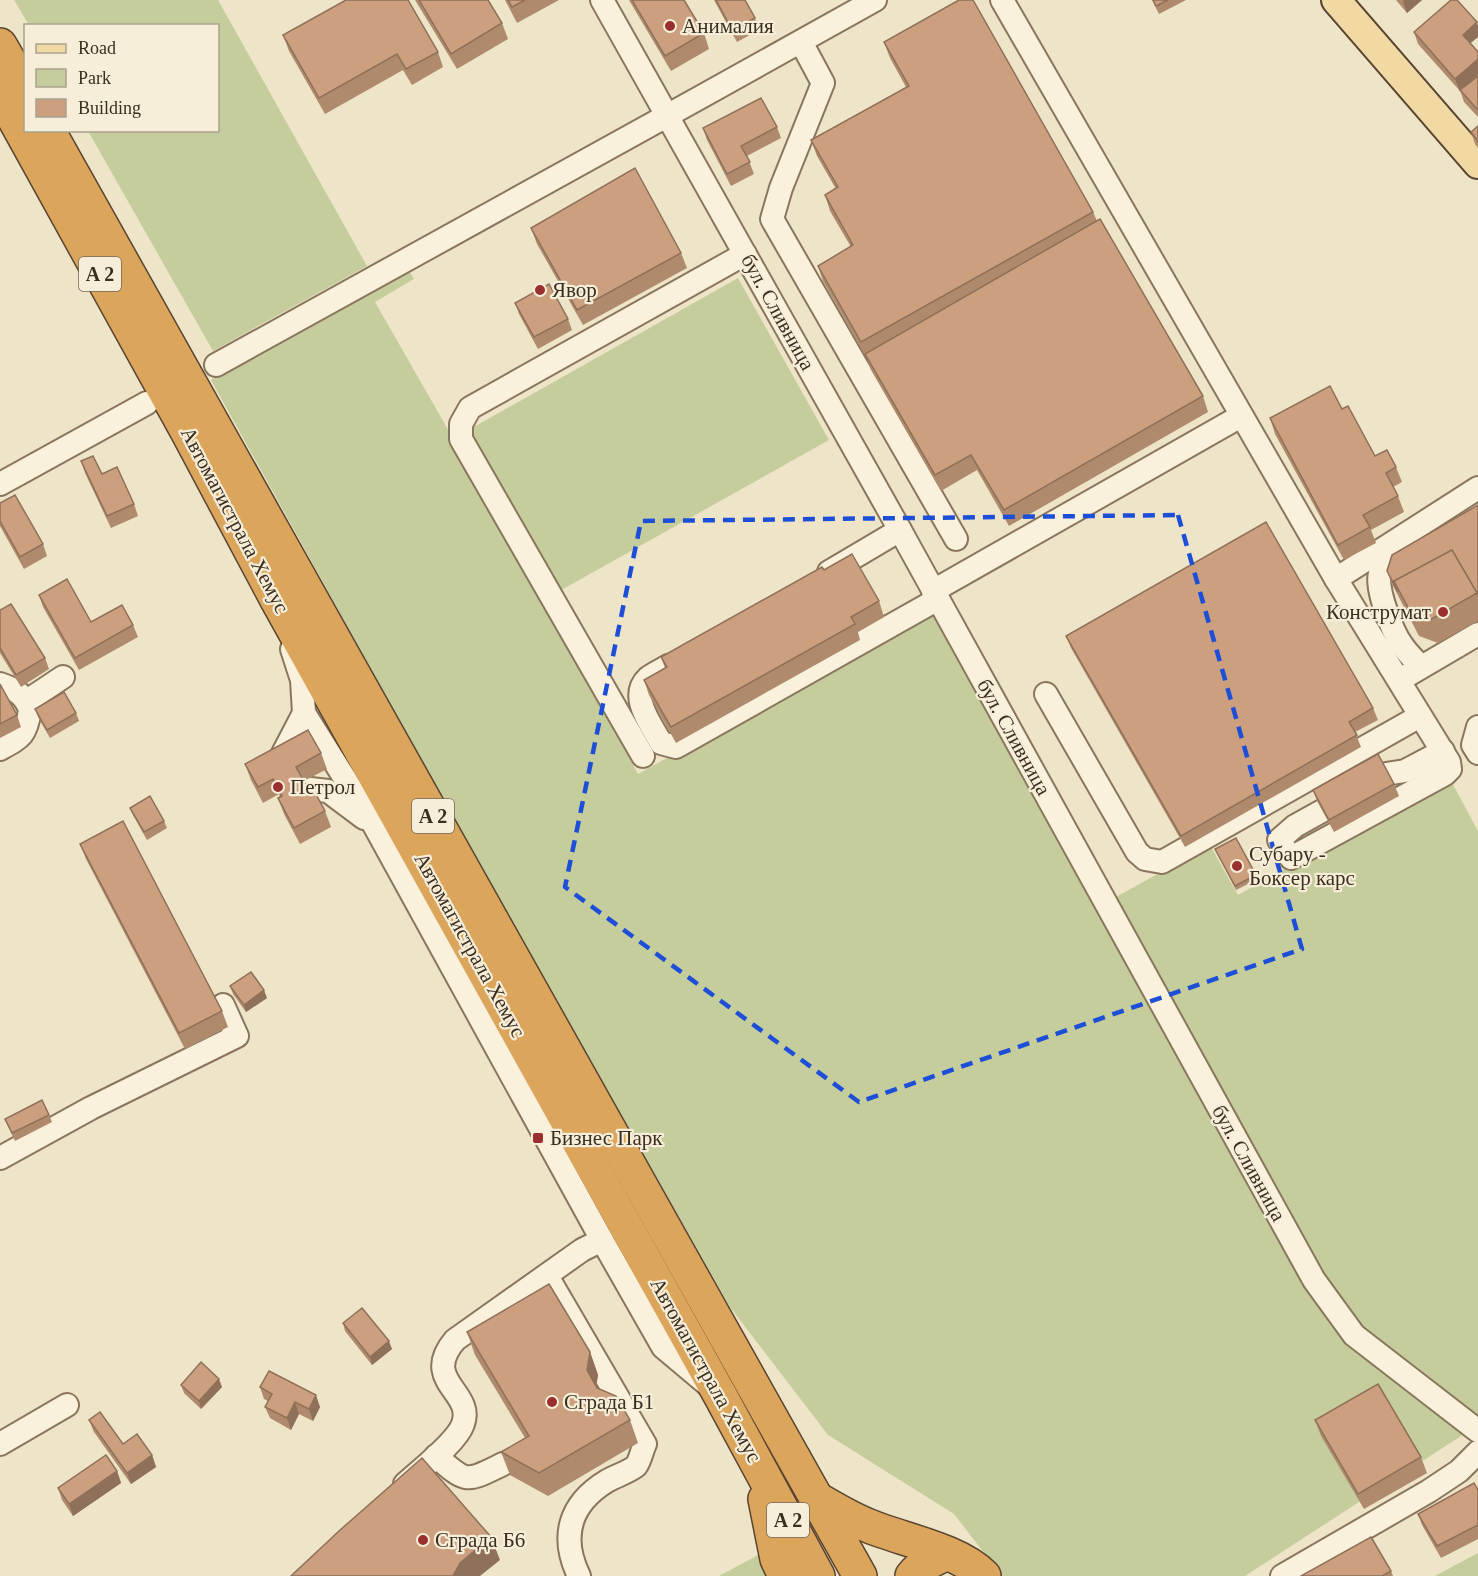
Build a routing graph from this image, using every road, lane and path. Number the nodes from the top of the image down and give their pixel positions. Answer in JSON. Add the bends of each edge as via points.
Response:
{"nodes":[{"id":1,"x":602,"y":0,"type":"edge"},
{"id":2,"x":875,"y":0,"type":"edge"},
{"id":3,"x":1002,"y":0,"type":"edge"},
{"id":4,"x":1336,"y":0,"type":"edge"},
{"id":5,"x":801,"y":42,"type":"junction"},
{"id":6,"x":0,"y":45,"type":"edge"},
{"id":7,"x":24,"y":87,"type":"edge"},
{"id":8,"x":0,"y":93,"type":"edge"},
{"id":9,"x":668,"y":117,"type":"junction"},
{"id":10,"x":49,"y":132,"type":"edge"},
{"id":11,"x":1478,"y":164,"type":"edge"},
{"id":12,"x":745,"y":254,"type":"junction"},
{"id":13,"x":216,"y":365,"type":"dead end"},
{"id":14,"x":147,"y":403,"type":"dead end"},
{"id":15,"x":1241,"y":416,"type":"junction"},
{"id":16,"x":0,"y":484,"type":"edge"},
{"id":17,"x":1478,"y":488,"type":"edge"},
{"id":18,"x":1478,"y":509,"type":"edge"},
{"id":19,"x":900,"y":530,"type":"junction"},
{"id":20,"x":957,"y":539,"type":"dead end"},
{"id":21,"x":1336,"y":579,"type":"junction"},
{"id":22,"x":809,"y":584,"type":"edge"},
{"id":23,"x":936,"y":595,"type":"junction"},
{"id":24,"x":277,"y":600,"type":"junction"},
{"id":25,"x":1478,"y":634,"type":"edge"},
{"id":26,"x":688,"y":655,"type":"edge"},
{"id":27,"x":1420,"y":666,"type":"junction"},
{"id":28,"x":63,"y":676,"type":"dead end"},
{"id":29,"x":1399,"y":681,"type":"junction"},
{"id":30,"x":0,"y":684,"type":"edge"},
{"id":31,"x":1046,"y":694,"type":"dead end"},
{"id":32,"x":27,"y":701,"type":"junction"},
{"id":33,"x":304,"y":713,"type":"junction"},
{"id":34,"x":1420,"y":716,"type":"junction"},
{"id":35,"x":1478,"y":727,"type":"edge"},
{"id":36,"x":0,"y":749,"type":"edge"},
{"id":37,"x":1443,"y":750,"type":"junction"},
{"id":38,"x":1478,"y":753,"type":"edge"},
{"id":39,"x":643,"y":756,"type":"dead end"},
{"id":40,"x":1395,"y":778,"type":"dead end"},
{"id":41,"x":1326,"y":817,"type":"edge"},
{"id":42,"x":374,"y":825,"type":"junction"},
{"id":43,"x":223,"y":1005,"type":"dead end"},
{"id":44,"x":0,"y":1158,"type":"edge"},
{"id":45,"x":602,"y":1240,"type":"junction"},
{"id":46,"x":547,"y":1276,"type":"junction"},
{"id":47,"x":720,"y":1395,"type":"junction"},
{"id":48,"x":67,"y":1405,"type":"dead end"},
{"id":49,"x":1478,"y":1431,"type":"edge"},
{"id":50,"x":0,"y":1444,"type":"edge"},
{"id":51,"x":1478,"y":1452,"type":"edge"},
{"id":52,"x":436,"y":1456,"type":"junction"},
{"id":53,"x":503,"y":1464,"type":"edge"},
{"id":54,"x":758,"y":1464,"type":"junction"},
{"id":55,"x":391,"y":1497,"type":"edge"},
{"id":56,"x":819,"y":1500,"type":"junction"},
{"id":57,"x":946,"y":1554,"type":"junction"},
{"id":58,"x":579,"y":1576,"type":"edge"},
{"id":59,"x":785,"y":1576,"type":"edge"},
{"id":60,"x":818,"y":1576,"type":"edge"},
{"id":61,"x":860,"y":1576,"type":"edge"},
{"id":62,"x":912,"y":1576,"type":"edge"},
{"id":63,"x":984,"y":1576,"type":"edge"},
{"id":64,"x":1281,"y":1576,"type":"edge"}],
"edges":[{"from":1,"to":9,"type":"street","name":"бул. Сливница"},
{"from":2,"to":5,"type":"street"},
{"from":3,"to":15,"type":"street"},
{"from":4,"to":11,"type":"main road"},
{"from":5,"to":9,"type":"street"},
{"from":5,"to":20,"type":"street","via":[[824,83],[772,219]]},
{"from":6,"to":7,"type":"highway"},
{"from":8,"to":24,"type":"highway","name":"Автомагистрала Хемус","number":"A 2"},
{"from":9,"to":12,"type":"street","name":"бул. Сливница"},
{"from":9,"to":13,"type":"street"},
{"from":10,"to":56,"type":"highway","name":"Автомагистрала Хемус","number":"A 2"},
{"from":12,"to":19,"type":"street","name":"бул. Сливница"},
{"from":12,"to":39,"type":"street","via":[[470,408],[461,424],[461,439]]},
{"from":14,"to":16,"type":"street"},
{"from":15,"to":21,"type":"street"},
{"from":15,"to":23,"type":"street"},
{"from":17,"to":21,"type":"street"},
{"from":18,"to":27,"type":"street","via":[[1422,540],[1379,573],[1382,600],[1401,644]]},
{"from":19,"to":22,"type":"street"},
{"from":19,"to":23,"type":"street","name":"бул. Сливница"},
{"from":21,"to":29,"type":"street"},
{"from":23,"to":26,"type":"street","via":[[671,747],[661,743],[640,696],[648,679]]},
{"from":23,"to":49,"type":"street","name":"бул. Сливница","via":[[1314,1280],[1354,1335]]},
{"from":24,"to":33,"type":"street","via":[[302,680]]},
{"from":24,"to":47,"type":"highway","name":"Автомагистрала Хемус","number":"A 2"},
{"from":25,"to":27,"type":"street"},
{"from":27,"to":29,"type":"street"},
{"from":28,"to":32,"type":"street"},
{"from":29,"to":34,"type":"street"},
{"from":30,"to":32,"type":"street","via":[[22,694]]},
{"from":31,"to":34,"type":"street","via":[[1137,852],[1144,859],[1162,862]]},
{"from":32,"to":36,"type":"street","via":[[30,710],[26,731]]},
{"from":33,"to":42,"type":"street"},
{"from":33,"to":42,"type":"street","via":[[279,761],[293,787],[328,790]]},
{"from":34,"to":37,"type":"street"},
{"from":35,"to":38,"type":"street","via":[[1473,745]]},
{"from":37,"to":40,"type":"street"},
{"from":37,"to":41,"type":"street","via":[[1450,769],[1445,774],[1291,858],[1282,847],[1303,839]]},
{"from":42,"to":45,"type":"street"},
{"from":43,"to":44,"type":"street","via":[[237,1036]]},
{"from":45,"to":46,"type":"street"},
{"from":45,"to":47,"type":"street","via":[[663,1347]]},
{"from":46,"to":52,"type":"street","via":[[455,1340],[446,1351],[443,1372],[462,1404],[465,1422],[458,1435]]},
{"from":46,"to":58,"type":"street","via":[[645,1444],[636,1466],[584,1498],[571,1523],[568,1547]]},
{"from":47,"to":54,"type":"highway","name":"Автомагистрала Хемус","number":"A 2"},
{"from":48,"to":50,"type":"street"},
{"from":51,"to":64,"type":"street","via":[[1459,1471],[1429,1491]]},
{"from":52,"to":53,"type":"street","via":[[458,1475],[468,1478]]},
{"from":52,"to":55,"type":"street"},
{"from":54,"to":59,"type":"highway","via":[[777,1559]]},
{"from":54,"to":60,"type":"highway","name":"Автомагистрала Хемус","number":"A 2"},
{"from":56,"to":57,"type":"highway","via":[[869,1526]]},
{"from":56,"to":61,"type":"highway","name":"Автомагистрала Хемус","number":"A 2"},
{"from":57,"to":62,"type":"highway"},
{"from":57,"to":63,"type":"highway","via":[[962,1559]]}]}
